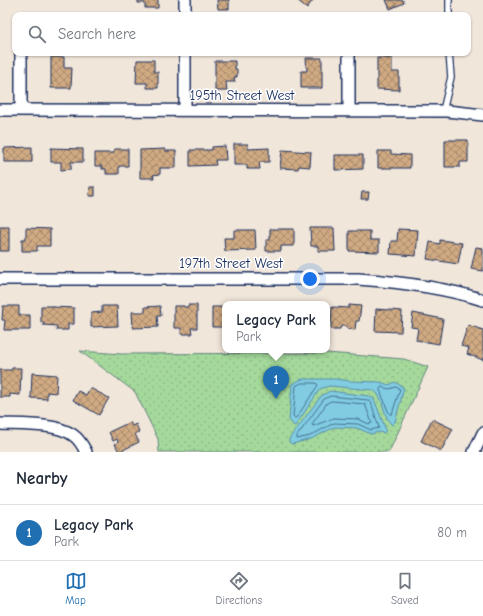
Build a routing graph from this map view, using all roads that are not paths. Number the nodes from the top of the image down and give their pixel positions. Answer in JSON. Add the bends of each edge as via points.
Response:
{"nodes":[{"id":1,"x":185,"y":0,"type":"edge"},
{"id":2,"x":449,"y":0,"type":"edge"},
{"id":3,"x":185,"y":12,"type":"edge"},
{"id":4,"x":449,"y":12,"type":"edge"},
{"id":5,"x":21,"y":56,"type":"edge"},
{"id":6,"x":185,"y":56,"type":"edge"},
{"id":7,"x":349,"y":56,"type":"edge"},
{"id":8,"x":449,"y":56,"type":"edge"},
{"id":9,"x":0,"y":110,"type":"edge"},
{"id":10,"x":20,"y":110,"type":"junction"},
{"id":11,"x":185,"y":110,"type":"junction"},
{"id":12,"x":349,"y":110,"type":"junction"},
{"id":13,"x":443,"y":111,"type":"junction"},
{"id":14,"x":483,"y":115,"type":"edge"},
{"id":15,"x":0,"y":279,"type":"edge"},
{"id":16,"x":483,"y":300,"type":"edge"},
{"id":17,"x":0,"y":424,"type":"edge"},
{"id":18,"x":483,"y":433,"type":"edge"},
{"id":19,"x":86,"y":452,"type":"edge"},
{"id":20,"x":474,"y":452,"type":"edge"}],
"edges":[{"from":1,"to":3,"type":"street"},
{"from":2,"to":4,"type":"lane"},
{"from":5,"to":10,"type":"street"},
{"from":6,"to":11,"type":"street"},
{"from":7,"to":12,"type":"street"},
{"from":8,"to":13,"type":"lane","via":[[451,77]]},
{"from":9,"to":10,"type":"street","name":"195th Street West"},
{"from":10,"to":11,"type":"street","name":"195th Street West"},
{"from":11,"to":12,"type":"street","name":"195th Street West"},
{"from":12,"to":13,"type":"street","name":"195th Street West"},
{"from":13,"to":14,"type":"street","name":"195th Street West"},
{"from":15,"to":16,"type":"street","name":"197th Street West","via":[[358,279],[423,286]]},
{"from":17,"to":19,"type":"street","via":[[45,426],[64,430],[79,440]]},
{"from":18,"to":20,"type":"street"}]}
